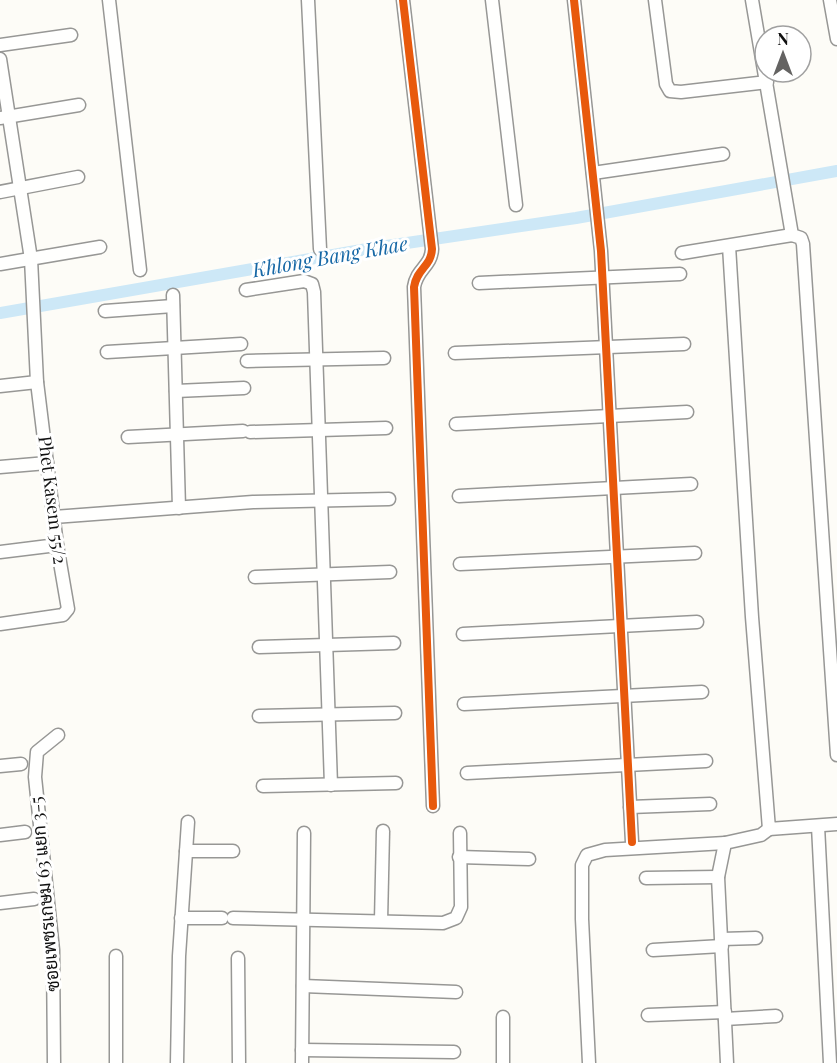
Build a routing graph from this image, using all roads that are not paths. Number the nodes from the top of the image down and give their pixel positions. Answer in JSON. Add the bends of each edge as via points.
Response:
{"nodes":[{"id":1,"x":109,"y":0,"type":"edge"},
{"id":2,"x":308,"y":0,"type":"edge"},
{"id":3,"x":403,"y":0,"type":"edge"},
{"id":4,"x":492,"y":0,"type":"edge"},
{"id":5,"x":574,"y":0,"type":"edge"},
{"id":6,"x":655,"y":0,"type":"edge"},
{"id":7,"x":752,"y":0,"type":"edge"},
{"id":8,"x":830,"y":0,"type":"edge"},
{"id":9,"x":756,"y":24,"type":"edge"},
{"id":10,"x":71,"y":35,"type":"dead end"},
{"id":11,"x":837,"y":39,"type":"edge"},
{"id":12,"x":0,"y":45,"type":"edge"},
{"id":13,"x":0,"y":59,"type":"edge"},
{"id":14,"x":753,"y":84,"type":"edge"},
{"id":15,"x":767,"y":84,"type":"edge"},
{"id":16,"x":79,"y":105,"type":"dead end"},
{"id":17,"x":4,"y":117,"type":"edge"},
{"id":18,"x":723,"y":154,"type":"dead end"},
{"id":19,"x":593,"y":173,"type":"junction"},
{"id":20,"x":78,"y":177,"type":"dead end"},
{"id":21,"x":21,"y":189,"type":"junction"},
{"id":22,"x":0,"y":192,"type":"edge"},
{"id":23,"x":516,"y":205,"type":"dead end"},
{"id":24,"x":792,"y":235,"type":"junction"},
{"id":25,"x":729,"y":246,"type":"junction"},
{"id":26,"x":100,"y":247,"type":"dead end"},
{"id":27,"x":320,"y":249,"type":"dead end"},
{"id":28,"x":682,"y":253,"type":"dead end"},
{"id":29,"x":30,"y":259,"type":"junction"},
{"id":30,"x":0,"y":264,"type":"edge"},
{"id":31,"x":140,"y":270,"type":"dead end"},
{"id":32,"x":680,"y":274,"type":"dead end"},
{"id":33,"x":602,"y":277,"type":"junction"},
{"id":34,"x":479,"y":283,"type":"dead end"},
{"id":35,"x":246,"y":290,"type":"dead end"},
{"id":36,"x":105,"y":311,"type":"dead end"},
{"id":37,"x":241,"y":344,"type":"dead end"},
{"id":38,"x":684,"y":344,"type":"dead end"},
{"id":39,"x":606,"y":347,"type":"junction"},
{"id":40,"x":174,"y":348,"type":"junction"},
{"id":41,"x":107,"y":352,"type":"dead end"},
{"id":42,"x":455,"y":353,"type":"dead end"},
{"id":43,"x":384,"y":358,"type":"dead end"},
{"id":44,"x":316,"y":360,"type":"junction"},
{"id":45,"x":247,"y":361,"type":"dead end"},
{"id":46,"x":37,"y":382,"type":"junction"},
{"id":47,"x":0,"y":386,"type":"edge"},
{"id":48,"x":244,"y":388,"type":"dead end"},
{"id":49,"x":176,"y":391,"type":"junction"},
{"id":50,"x":687,"y":412,"type":"dead end"},
{"id":51,"x":610,"y":416,"type":"junction"},
{"id":52,"x":456,"y":424,"type":"dead end"},
{"id":53,"x":386,"y":428,"type":"dead end"},
{"id":54,"x":319,"y":430,"type":"junction"},
{"id":55,"x":177,"y":434,"type":"junction"},
{"id":56,"x":128,"y":437,"type":"dead end"},
{"id":57,"x":47,"y":463,"type":"junction"},
{"id":58,"x":0,"y":467,"type":"edge"},
{"id":59,"x":691,"y":484,"type":"dead end"},
{"id":60,"x":613,"y":488,"type":"junction"},
{"id":61,"x":459,"y":496,"type":"dead end"},
{"id":62,"x":389,"y":498,"type":"dead end"},
{"id":63,"x":322,"y":501,"type":"junction"},
{"id":64,"x":179,"y":508,"type":"junction"},
{"id":65,"x":54,"y":517,"type":"junction"},
{"id":66,"x":57,"y":545,"type":"junction"},
{"id":67,"x":0,"y":552,"type":"edge"},
{"id":68,"x":694,"y":553,"type":"dead end"},
{"id":69,"x":617,"y":557,"type":"junction"},
{"id":70,"x":460,"y":564,"type":"dead end"},
{"id":71,"x":390,"y":573,"type":"dead end"},
{"id":72,"x":324,"y":576,"type":"junction"},
{"id":73,"x":255,"y":577,"type":"dead end"},
{"id":74,"x":697,"y":622,"type":"dead end"},
{"id":75,"x":0,"y":624,"type":"edge"},
{"id":76,"x":621,"y":626,"type":"junction"},
{"id":77,"x":463,"y":634,"type":"dead end"},
{"id":78,"x":394,"y":643,"type":"dead end"},
{"id":79,"x":326,"y":645,"type":"junction"},
{"id":80,"x":259,"y":647,"type":"dead end"},
{"id":81,"x":702,"y":692,"type":"dead end"},
{"id":82,"x":624,"y":696,"type":"junction"},
{"id":83,"x":464,"y":704,"type":"dead end"},
{"id":84,"x":395,"y":713,"type":"dead end"},
{"id":85,"x":328,"y":714,"type":"junction"},
{"id":86,"x":259,"y":716,"type":"dead end"},
{"id":87,"x":58,"y":735,"type":"dead end"},
{"id":88,"x":837,"y":755,"type":"edge"},
{"id":89,"x":706,"y":760,"type":"dead end"},
{"id":90,"x":21,"y":764,"type":"dead end"},
{"id":91,"x":0,"y":766,"type":"edge"},
{"id":92,"x":628,"y":766,"type":"junction"},
{"id":93,"x":467,"y":773,"type":"dead end"},
{"id":94,"x":396,"y":783,"type":"dead end"},
{"id":95,"x":331,"y":784,"type":"junction"},
{"id":96,"x":263,"y":786,"type":"dead end"},
{"id":97,"x":710,"y":804,"type":"dead end"},
{"id":98,"x":433,"y":806,"type":"dead end"},
{"id":99,"x":630,"y":807,"type":"junction"},
{"id":100,"x":188,"y":822,"type":"dead end"},
{"id":101,"x":837,"y":824,"type":"edge"},
{"id":102,"x":818,"y":826,"type":"junction"},
{"id":103,"x":769,"y":829,"type":"junction"},
{"id":104,"x":383,"y":831,"type":"dead end"},
{"id":105,"x":25,"y":832,"type":"dead end"},
{"id":106,"x":304,"y":833,"type":"dead end"},
{"id":107,"x":460,"y":833,"type":"dead end"},
{"id":108,"x":0,"y":835,"type":"edge"},
{"id":109,"x":632,"y":842,"type":"dead end"},
{"id":110,"x":725,"y":843,"type":"junction"},
{"id":111,"x":186,"y":851,"type":"junction"},
{"id":112,"x":233,"y":851,"type":"dead end"},
{"id":113,"x":459,"y":857,"type":"junction"},
{"id":114,"x":529,"y":859,"type":"dead end"},
{"id":115,"x":646,"y":878,"type":"dead end"},
{"id":116,"x":718,"y":878,"type":"junction"},
{"id":117,"x":34,"y":899,"type":"dead end"},
{"id":118,"x":0,"y":903,"type":"edge"},
{"id":119,"x":181,"y":918,"type":"junction"},
{"id":120,"x":303,"y":919,"type":"junction"},
{"id":121,"x":381,"y":921,"type":"junction"},
{"id":122,"x":756,"y":938,"type":"dead end"},
{"id":123,"x":722,"y":943,"type":"junction"},
{"id":124,"x":653,"y":950,"type":"dead end"},
{"id":125,"x":116,"y":956,"type":"dead end"},
{"id":126,"x":238,"y":958,"type":"dead end"},
{"id":127,"x":303,"y":986,"type":"junction"},
{"id":128,"x":456,"y":992,"type":"dead end"},
{"id":129,"x":648,"y":1015,"type":"dead end"},
{"id":130,"x":725,"y":1016,"type":"junction"},
{"id":131,"x":776,"y":1016,"type":"dead end"},
{"id":132,"x":503,"y":1017,"type":"dead end"},
{"id":133,"x":302,"y":1050,"type":"junction"},
{"id":134,"x":454,"y":1052,"type":"dead end"},
{"id":135,"x":54,"y":1063,"type":"edge"},
{"id":136,"x":116,"y":1063,"type":"edge"},
{"id":137,"x":177,"y":1063,"type":"edge"},
{"id":138,"x":238,"y":1063,"type":"edge"},
{"id":139,"x":302,"y":1063,"type":"edge"},
{"id":140,"x":503,"y":1063,"type":"edge"},
{"id":141,"x":589,"y":1063,"type":"edge"},
{"id":142,"x":727,"y":1063,"type":"edge"},
{"id":143,"x":830,"y":1063,"type":"edge"}],
"edges":[{"from":1,"to":31,"type":"street"},
{"from":2,"to":27,"type":"street"},
{"from":3,"to":98,"type":"street","via":[[432,257],[418,272],[414,287]]},
{"from":4,"to":23,"type":"street"},
{"from":5,"to":19,"type":"street"},
{"from":6,"to":14,"type":"street","via":[[670,91]]},
{"from":7,"to":9,"type":"street"},
{"from":8,"to":11,"type":"street"},
{"from":10,"to":12,"type":"street"},
{"from":13,"to":17,"type":"street","name":"Phet Kasem 55/2"},
{"from":15,"to":24,"type":"street"},
{"from":16,"to":17,"type":"street"},
{"from":17,"to":21,"type":"street","name":"Phet Kasem 55/2"},
{"from":18,"to":19,"type":"street"},
{"from":19,"to":33,"type":"street"},
{"from":20,"to":21,"type":"street"},
{"from":21,"to":22,"type":"street"},
{"from":21,"to":29,"type":"street","name":"Phet Kasem 55/2"},
{"from":24,"to":25,"type":"street"},
{"from":24,"to":88,"type":"street","via":[[801,238],[802,243]]},
{"from":25,"to":28,"type":"street"},
{"from":25,"to":103,"type":"street"},
{"from":26,"to":29,"type":"street"},
{"from":29,"to":30,"type":"street"},
{"from":29,"to":46,"type":"street","name":"Phet Kasem 55/2"},
{"from":32,"to":33,"type":"street"},
{"from":33,"to":34,"type":"street"},
{"from":33,"to":39,"type":"street"},
{"from":35,"to":44,"type":"street","via":[[304,281],[312,284]]},
{"from":36,"to":40,"type":"street","via":[[173,300]]},
{"from":37,"to":40,"type":"street"},
{"from":38,"to":39,"type":"street"},
{"from":39,"to":42,"type":"street"},
{"from":39,"to":51,"type":"street"},
{"from":40,"to":41,"type":"street"},
{"from":40,"to":49,"type":"street"},
{"from":43,"to":44,"type":"street"},
{"from":44,"to":45,"type":"street"},
{"from":44,"to":54,"type":"street"},
{"from":46,"to":47,"type":"street"},
{"from":46,"to":57,"type":"street","name":"Phet Kasem 55/2"},
{"from":48,"to":49,"type":"street"},
{"from":49,"to":55,"type":"street"},
{"from":50,"to":51,"type":"street"},
{"from":51,"to":52,"type":"street"},
{"from":51,"to":60,"type":"street"},
{"from":53,"to":54,"type":"street"},
{"from":54,"to":55,"type":"street"},
{"from":54,"to":63,"type":"street"},
{"from":55,"to":56,"type":"street"},
{"from":55,"to":64,"type":"street"},
{"from":57,"to":58,"type":"street"},
{"from":57,"to":65,"type":"street","name":"Phet Kasem 55/2"},
{"from":59,"to":60,"type":"street"},
{"from":60,"to":61,"type":"street"},
{"from":60,"to":69,"type":"street"},
{"from":62,"to":63,"type":"street"},
{"from":63,"to":64,"type":"street"},
{"from":63,"to":72,"type":"street"},
{"from":64,"to":65,"type":"street"},
{"from":65,"to":66,"type":"street","name":"Phet Kasem 55/2"},
{"from":66,"to":67,"type":"street"},
{"from":66,"to":75,"type":"street","name":"Phet Kasem 55/2","via":[[66,613]]},
{"from":68,"to":69,"type":"street"},
{"from":69,"to":70,"type":"street"},
{"from":69,"to":76,"type":"street"},
{"from":71,"to":72,"type":"street"},
{"from":72,"to":73,"type":"street"},
{"from":72,"to":79,"type":"street"},
{"from":74,"to":76,"type":"street"},
{"from":76,"to":77,"type":"street"},
{"from":76,"to":82,"type":"street"},
{"from":78,"to":79,"type":"street"},
{"from":79,"to":80,"type":"street"},
{"from":79,"to":85,"type":"street"},
{"from":81,"to":82,"type":"street"},
{"from":82,"to":83,"type":"street"},
{"from":82,"to":92,"type":"street"},
{"from":84,"to":85,"type":"street"},
{"from":85,"to":86,"type":"street"},
{"from":85,"to":95,"type":"street"},
{"from":87,"to":135,"type":"street","name":"ซอยเพชรเกษม 63 แยก 3-5","via":[[37,752],[35,777],[53,950]]},
{"from":89,"to":92,"type":"street"},
{"from":90,"to":91,"type":"street"},
{"from":92,"to":93,"type":"street"},
{"from":92,"to":99,"type":"street"},
{"from":94,"to":95,"type":"street"},
{"from":95,"to":96,"type":"street"},
{"from":97,"to":99,"type":"street"},
{"from":99,"to":109,"type":"street"},
{"from":100,"to":111,"type":"street"},
{"from":101,"to":102,"type":"street"},
{"from":102,"to":103,"type":"street"},
{"from":102,"to":143,"type":"street"},
{"from":103,"to":110,"type":"street","via":[[762,835]]},
{"from":104,"to":121,"type":"street"},
{"from":105,"to":108,"type":"street"},
{"from":106,"to":120,"type":"street"},
{"from":107,"to":113,"type":"street"},
{"from":110,"to":116,"type":"street"},
{"from":110,"to":141,"type":"street","via":[[605,850],[587,855],[582,865],[582,920]]},
{"from":111,"to":112,"type":"street"},
{"from":111,"to":119,"type":"street"},
{"from":113,"to":114,"type":"street"},
{"from":113,"to":121,"type":"street","via":[[461,907],[456,918],[443,923]]},
{"from":115,"to":116,"type":"street"},
{"from":116,"to":123,"type":"street"},
{"from":117,"to":118,"type":"street"},
{"from":119,"to":120,"type":"street"},
{"from":119,"to":137,"type":"street"},
{"from":120,"to":121,"type":"street"},
{"from":120,"to":127,"type":"street"},
{"from":122,"to":123,"type":"street"},
{"from":123,"to":124,"type":"street"},
{"from":123,"to":130,"type":"street"},
{"from":125,"to":136,"type":"street"},
{"from":126,"to":138,"type":"street"},
{"from":127,"to":128,"type":"street"},
{"from":127,"to":133,"type":"street"},
{"from":129,"to":130,"type":"street"},
{"from":130,"to":131,"type":"street"},
{"from":130,"to":142,"type":"street"},
{"from":132,"to":140,"type":"street"},
{"from":133,"to":134,"type":"street"},
{"from":133,"to":139,"type":"street"}]}
